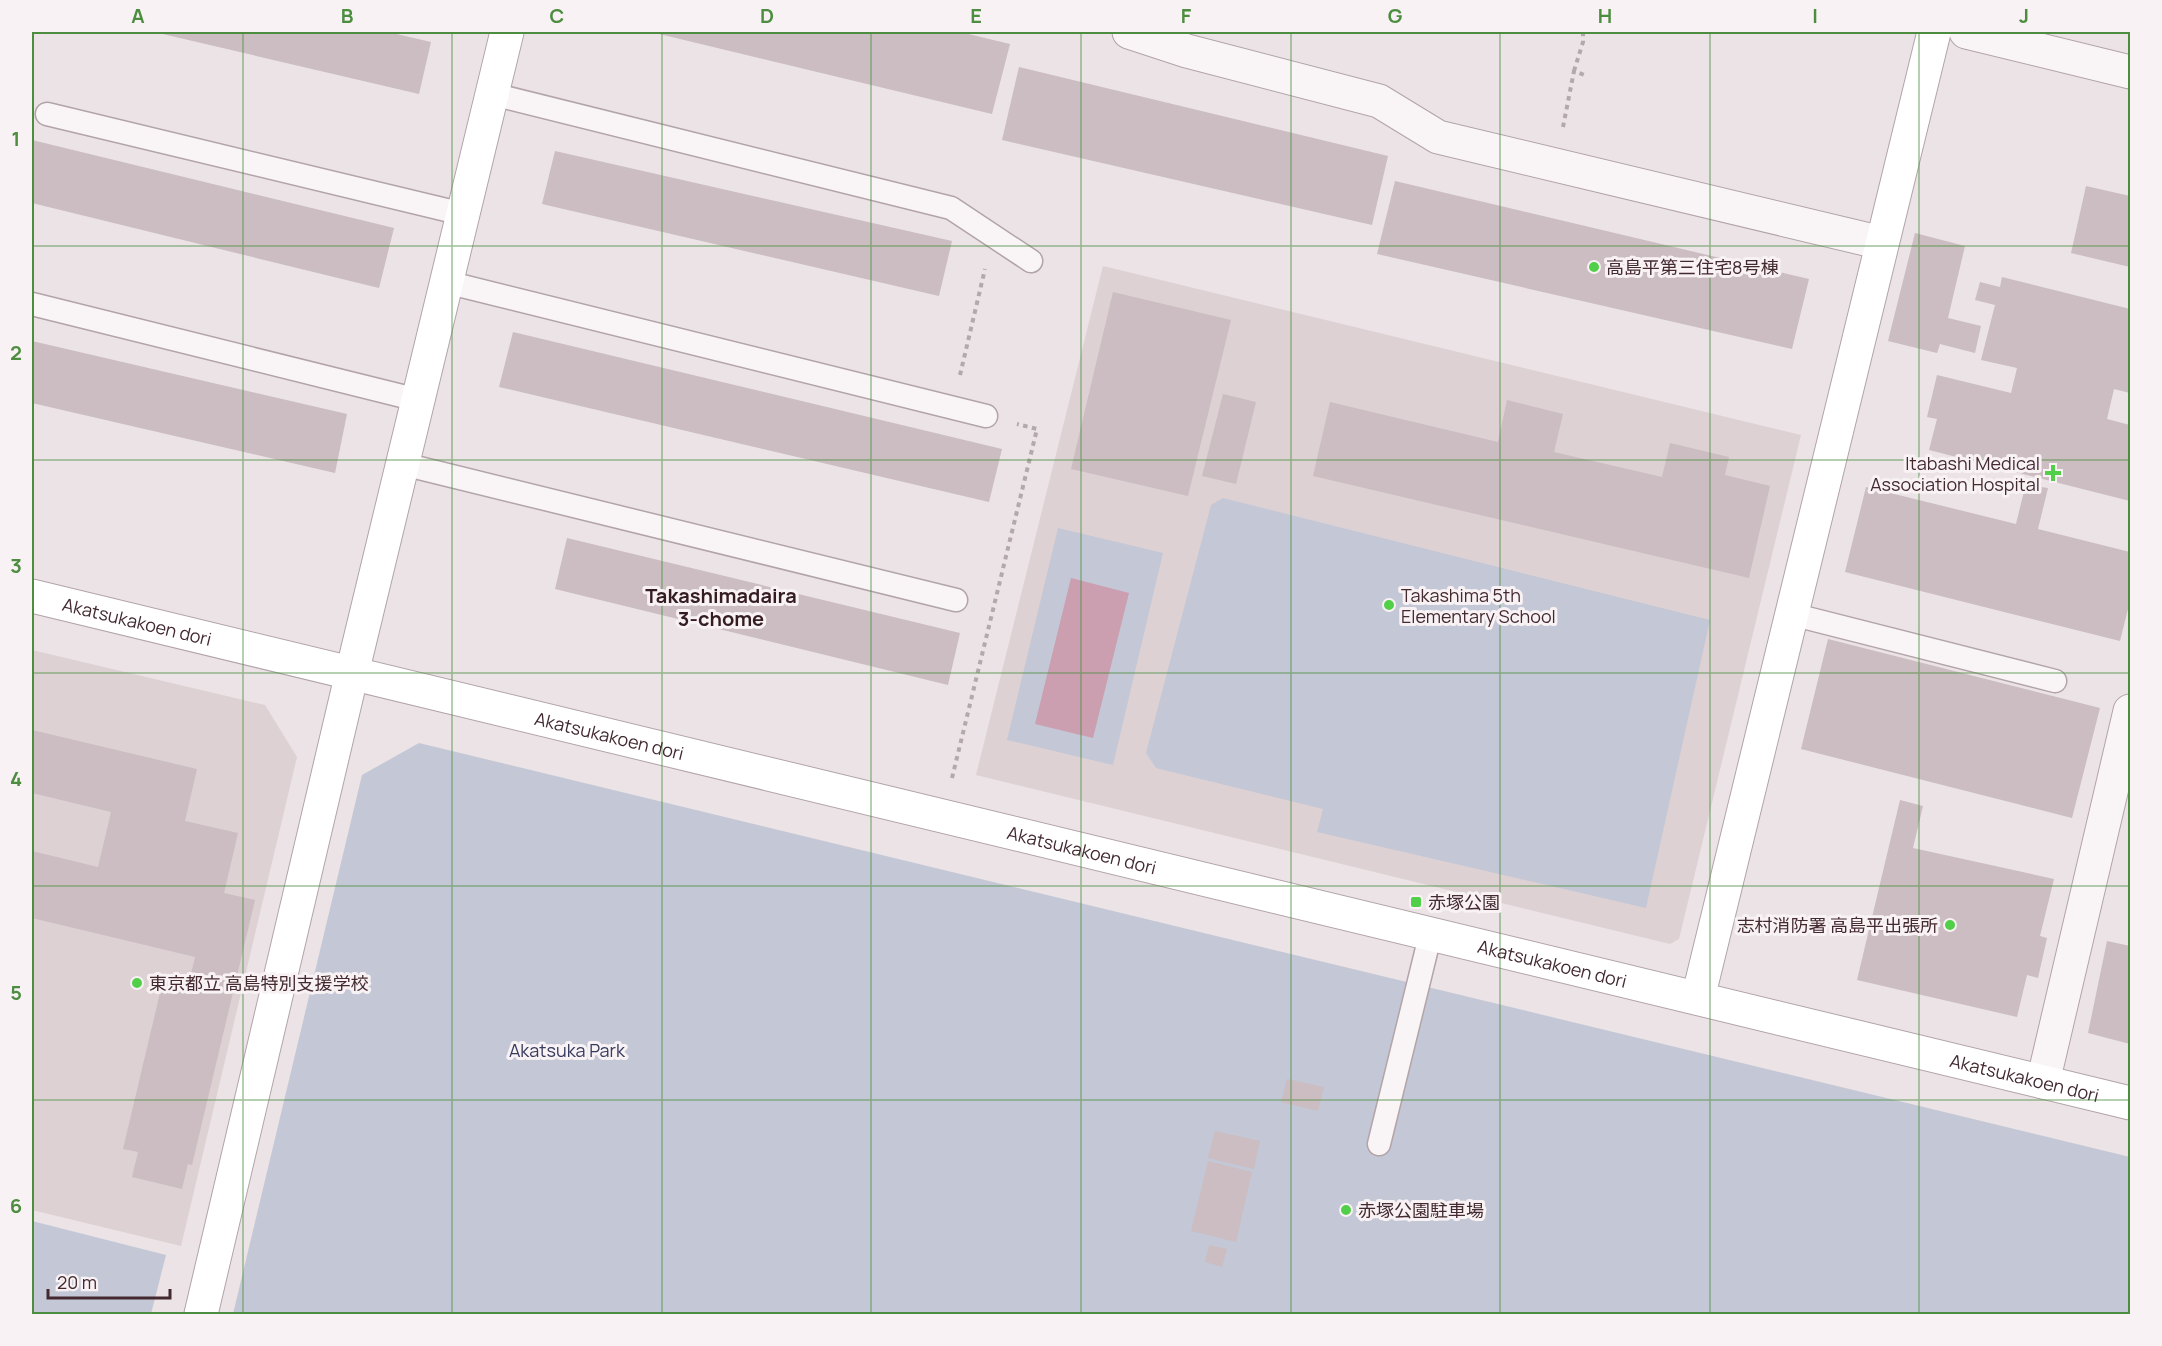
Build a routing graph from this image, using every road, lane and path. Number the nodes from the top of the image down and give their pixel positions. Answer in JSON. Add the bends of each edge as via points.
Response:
{"nodes":[{"id":1,"x":507,"y":32,"type":"edge"},
{"id":2,"x":1129,"y":32,"type":"edge"},
{"id":3,"x":1583,"y":32,"type":"edge"},
{"id":4,"x":1934,"y":32,"type":"edge"},
{"id":5,"x":1966,"y":32,"type":"edge"},
{"id":6,"x":1574,"y":71,"type":"dead end"},
{"id":7,"x":2130,"y":72,"type":"edge"},
{"id":8,"x":492,"y":94,"type":"junction"},
{"id":9,"x":46,"y":114,"type":"dead end"},
{"id":10,"x":463,"y":214,"type":"junction"},
{"id":11,"x":992,"y":236,"type":"junction"},
{"id":12,"x":1882,"y":243,"type":"junction"},
{"id":13,"x":1031,"y":261,"type":"dead end"},
{"id":14,"x":446,"y":282,"type":"junction"},
{"id":15,"x":32,"y":304,"type":"edge"},
{"id":16,"x":418,"y":399,"type":"junction"},
{"id":17,"x":953,"y":408,"type":"junction"},
{"id":18,"x":986,"y":416,"type":"joint"},
{"id":19,"x":403,"y":464,"type":"junction"},
{"id":20,"x":32,"y":596,"type":"edge"},
{"id":21,"x":956,"y":600,"type":"dead end"},
{"id":22,"x":1791,"y":614,"type":"junction"},
{"id":23,"x":352,"y":673,"type":"junction"},
{"id":24,"x":2055,"y":681,"type":"dead end"},
{"id":25,"x":2130,"y":711,"type":"edge"},
{"id":26,"x":952,"y":778,"type":"dead end"},
{"id":27,"x":1430,"y":936,"type":"junction"},
{"id":28,"x":1698,"y":998,"type":"junction"},
{"id":29,"x":2043,"y":1082,"type":"junction"},
{"id":30,"x":2130,"y":1103,"type":"edge"},
{"id":31,"x":1379,"y":1144,"type":"dead end"},
{"id":32,"x":201,"y":1314,"type":"edge"}],
"edges":[{"from":1,"to":8,"type":"street"},
{"from":2,"to":12,"type":"street","via":[[1379,101],[1438,136]]},
{"from":3,"to":6,"type":"path"},
{"from":4,"to":12,"type":"street"},
{"from":5,"to":7,"type":"street"},
{"from":8,"to":10,"type":"street"},
{"from":8,"to":11,"type":"lane","via":[[951,208]]},
{"from":9,"to":10,"type":"lane"},
{"from":10,"to":14,"type":"street"},
{"from":11,"to":13,"type":"lane"},
{"from":11,"to":17,"type":"path"},
{"from":12,"to":22,"type":"street"},
{"from":14,"to":16,"type":"street"},
{"from":14,"to":17,"type":"lane"},
{"from":15,"to":16,"type":"lane"},
{"from":16,"to":19,"type":"street"},
{"from":17,"to":18,"type":"lane"},
{"from":18,"to":26,"type":"path","via":[[1037,429]]},
{"from":19,"to":21,"type":"lane"},
{"from":19,"to":23,"type":"street"},
{"from":20,"to":23,"type":"street","name":"Akatsukakoen dori"},
{"from":22,"to":24,"type":"lane"},
{"from":22,"to":28,"type":"street"},
{"from":23,"to":27,"type":"street","name":"Akatsukakoen dori"},
{"from":23,"to":32,"type":"street"},
{"from":25,"to":29,"type":"street"},
{"from":27,"to":28,"type":"street","name":"Akatsukakoen dori"},
{"from":27,"to":31,"type":"lane"},
{"from":28,"to":29,"type":"street","name":"Akatsukakoen dori"},
{"from":29,"to":30,"type":"street","name":"Akatsukakoen dori"}]}
